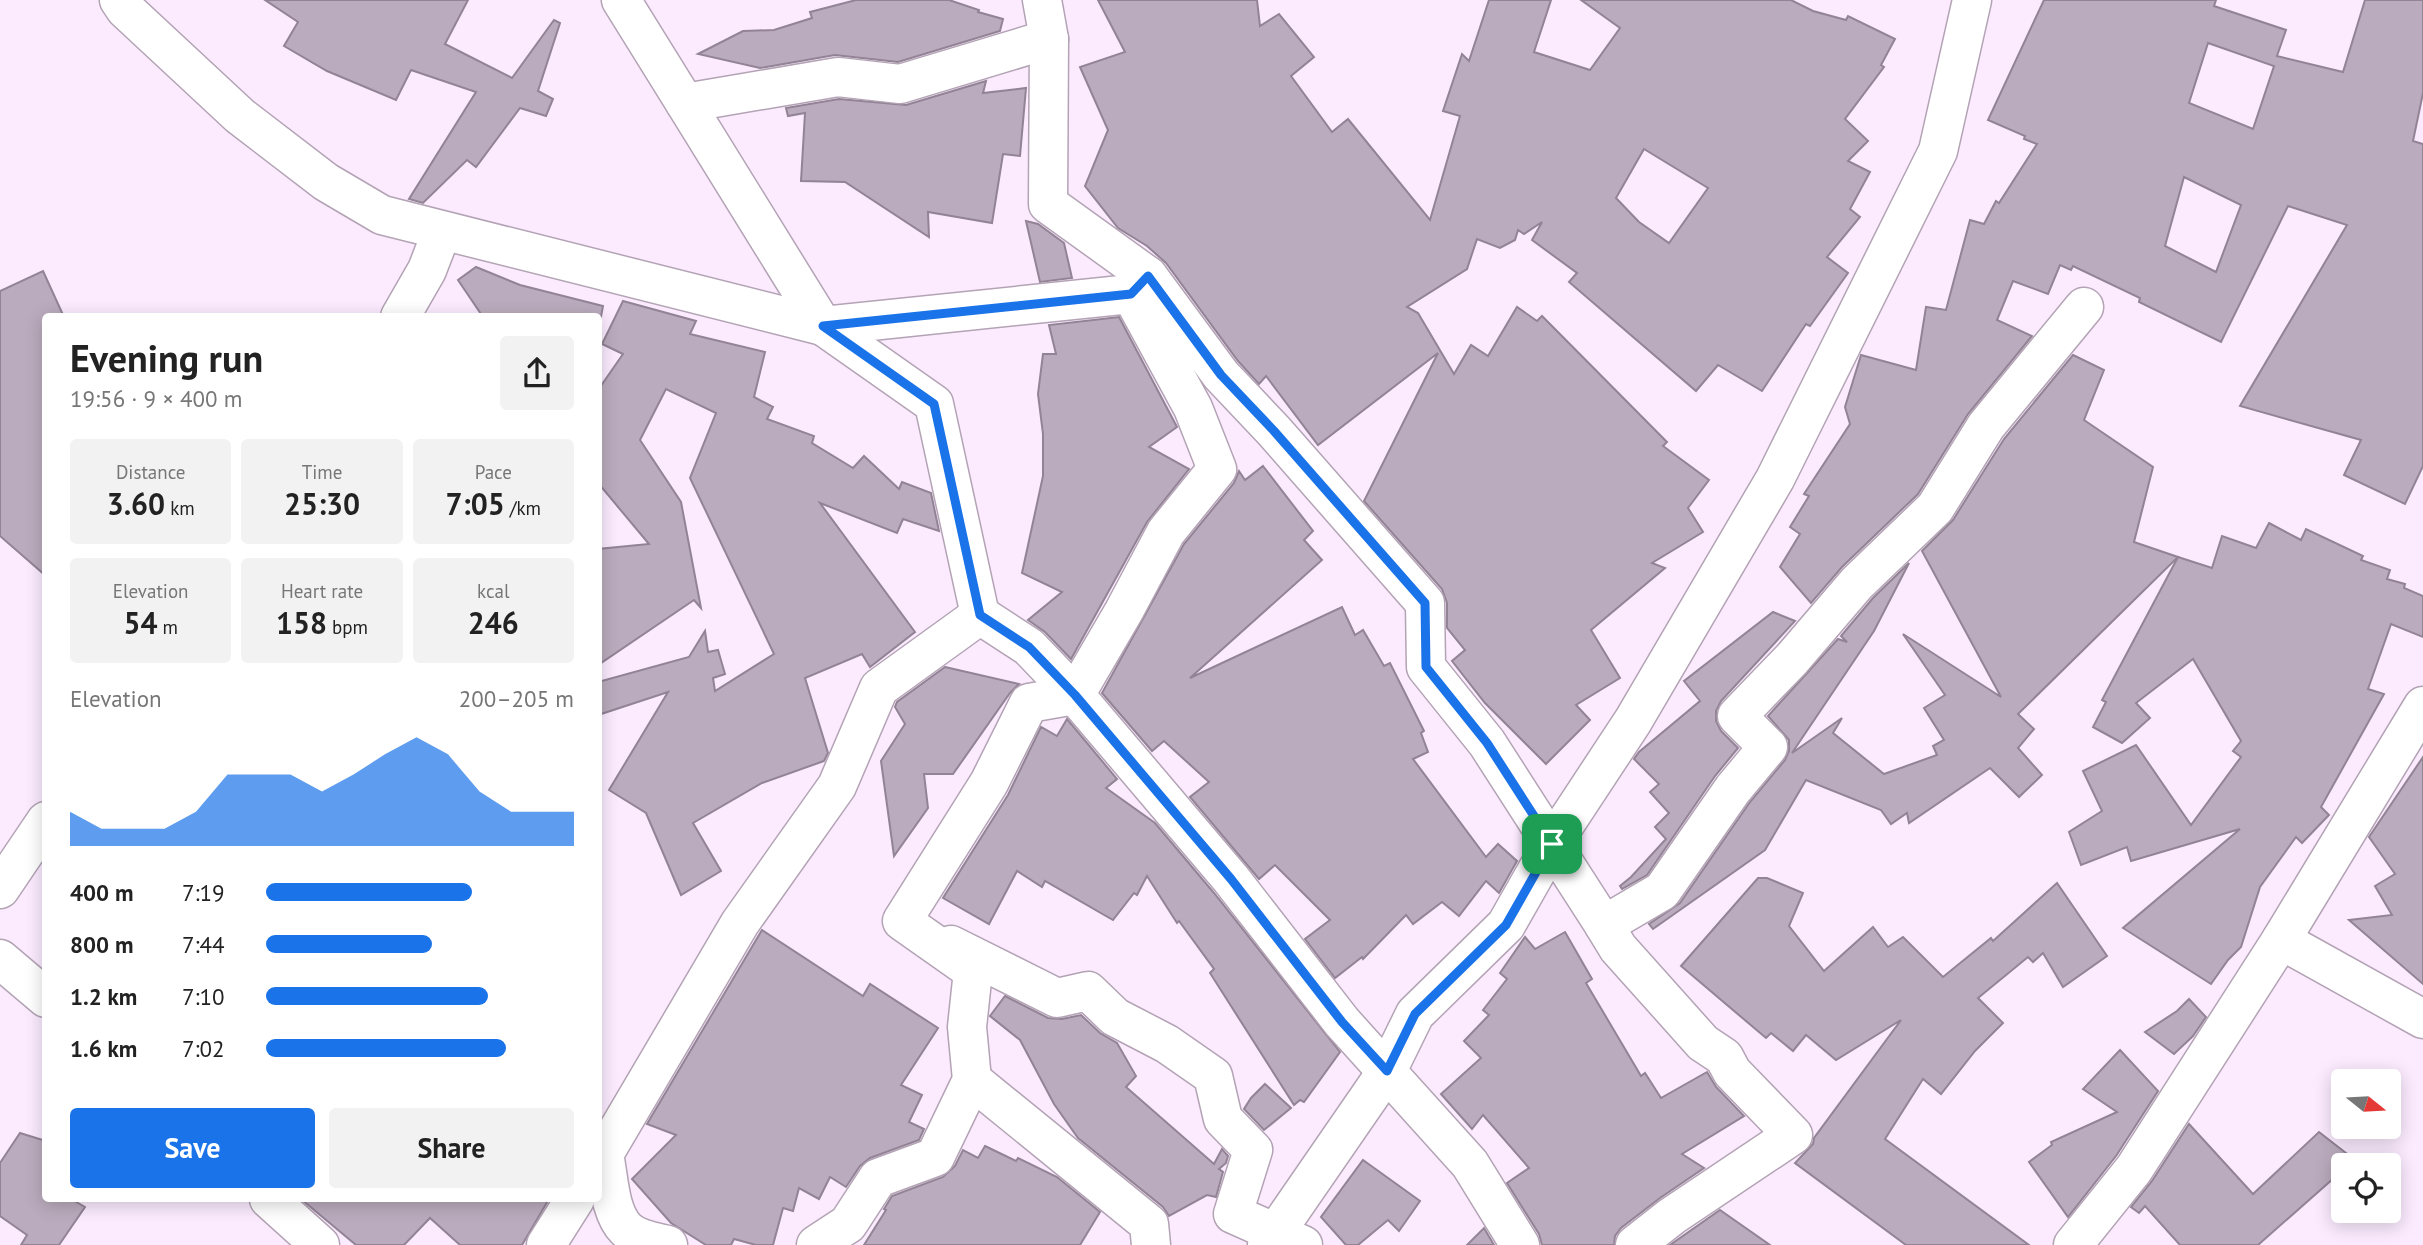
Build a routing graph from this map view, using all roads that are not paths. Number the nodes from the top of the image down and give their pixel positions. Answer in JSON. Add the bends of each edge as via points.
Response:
{"nodes":[{"id":1,"x":119,"y":0,"type":"edge"},
{"id":2,"x":621,"y":0,"type":"edge"},
{"id":3,"x":1042,"y":0,"type":"edge"},
{"id":4,"x":1972,"y":0,"type":"edge"},
{"id":5,"x":1049,"y":39,"type":"junction"},
{"id":6,"x":685,"y":103,"type":"junction"},
{"id":7,"x":442,"y":232,"type":"junction"},
{"id":8,"x":1140,"y":285,"type":"junction"},
{"id":9,"x":2084,"y":307,"type":"dead end"},
{"id":10,"x":402,"y":313,"type":"edge"},
{"id":11,"x":823,"y":326,"type":"junction"},
{"id":12,"x":980,"y":615,"type":"junction"},
{"id":13,"x":1075,"y":695,"type":"junction"},
{"id":14,"x":2423,"y":706,"type":"edge"},
{"id":15,"x":42,"y":827,"type":"edge"},
{"id":16,"x":1552,"y":844,"type":"junction"},
{"id":17,"x":0,"y":889,"type":"edge"},
{"id":18,"x":902,"y":921,"type":"junction"},
{"id":19,"x":1604,"y":925,"type":"junction"},
{"id":20,"x":2281,"y":940,"type":"junction"},
{"id":21,"x":0,"y":959,"type":"edge"},
{"id":22,"x":42,"y":995,"type":"edge"},
{"id":23,"x":2423,"y":1018,"type":"edge"},
{"id":24,"x":1387,"y":1071,"type":"junction"},
{"id":25,"x":972,"y":1080,"type":"junction"},
{"id":26,"x":602,"y":1157,"type":"edge"},
{"id":27,"x":602,"y":1163,"type":"edge"},
{"id":28,"x":272,"y":1202,"type":"edge"},
{"id":29,"x":573,"y":1202,"type":"edge"},
{"id":30,"x":1282,"y":1241,"type":"edge"},
{"id":31,"x":320,"y":1245,"type":"edge"},
{"id":32,"x":546,"y":1245,"type":"edge"},
{"id":33,"x":668,"y":1245,"type":"edge"},
{"id":34,"x":816,"y":1245,"type":"edge"},
{"id":35,"x":1151,"y":1245,"type":"edge"},
{"id":36,"x":1520,"y":1245,"type":"edge"},
{"id":37,"x":1635,"y":1245,"type":"edge"},
{"id":38,"x":2073,"y":1245,"type":"edge"}],
"edges":[{"from":1,"to":7,"type":"street","via":[[240,116],[326,182],[382,215]]},
{"from":2,"to":6,"type":"street"},
{"from":3,"to":5,"type":"street"},
{"from":4,"to":16,"type":"street","via":[[1938,151],[1782,467],[1633,720]]},
{"from":5,"to":6,"type":"street","via":[[900,85],[838,77]]},
{"from":5,"to":8,"type":"street","via":[[1048,204]]},
{"from":6,"to":11,"type":"street"},
{"from":7,"to":10,"type":"street"},
{"from":7,"to":11,"type":"street"},
{"from":8,"to":11,"type":"street"},
{"from":8,"to":13,"type":"street","via":[[1217,469],[1166,532]]},
{"from":8,"to":16,"type":"street","via":[[1425,603],[1426,667],[1487,743]]},
{"from":9,"to":19,"type":"street","via":[[1986,426],[1935,508],[1857,583],[1737,716],[1768,747],[1662,891]]},
{"from":11,"to":12,"type":"street","via":[[934,404]]},
{"from":12,"to":13,"type":"street","via":[[1029,647]]},
{"from":12,"to":26,"type":"street","via":[[879,688],[837,786],[740,923]]},
{"from":13,"to":18,"type":"street","via":[[1029,703],[989,783]]},
{"from":13,"to":24,"type":"street"},
{"from":14,"to":20,"type":"street"},
{"from":15,"to":17,"type":"street"},
{"from":16,"to":19,"type":"street"},
{"from":16,"to":24,"type":"street","via":[[1506,925],[1415,1014]]},
{"from":18,"to":25,"type":"street","via":[[973,971],[967,1027]]},
{"from":18,"to":30,"type":"street","via":[[1057,998],[1088,991],[1115,1017],[1167,1044],[1213,1076],[1223,1119],[1253,1150],[1233,1214]]},
{"from":19,"to":37,"type":"street","via":[[1618,948],[1703,1043],[1724,1057],[1732,1072],[1793,1135]]},
{"from":20,"to":23,"type":"street"},
{"from":20,"to":38,"type":"street","via":[[2134,1169]]},
{"from":21,"to":22,"type":"street"},
{"from":24,"to":30,"type":"street"},
{"from":24,"to":36,"type":"street","via":[[1470,1164]]},
{"from":25,"to":34,"type":"street","via":[[935,1157],[877,1178],[848,1224]]},
{"from":25,"to":35,"type":"street","via":[[1149,1224]]},
{"from":27,"to":33,"type":"street","via":[[616,1213],[627,1230],[644,1240]]},
{"from":28,"to":31,"type":"street"},
{"from":29,"to":32,"type":"street"}]}
